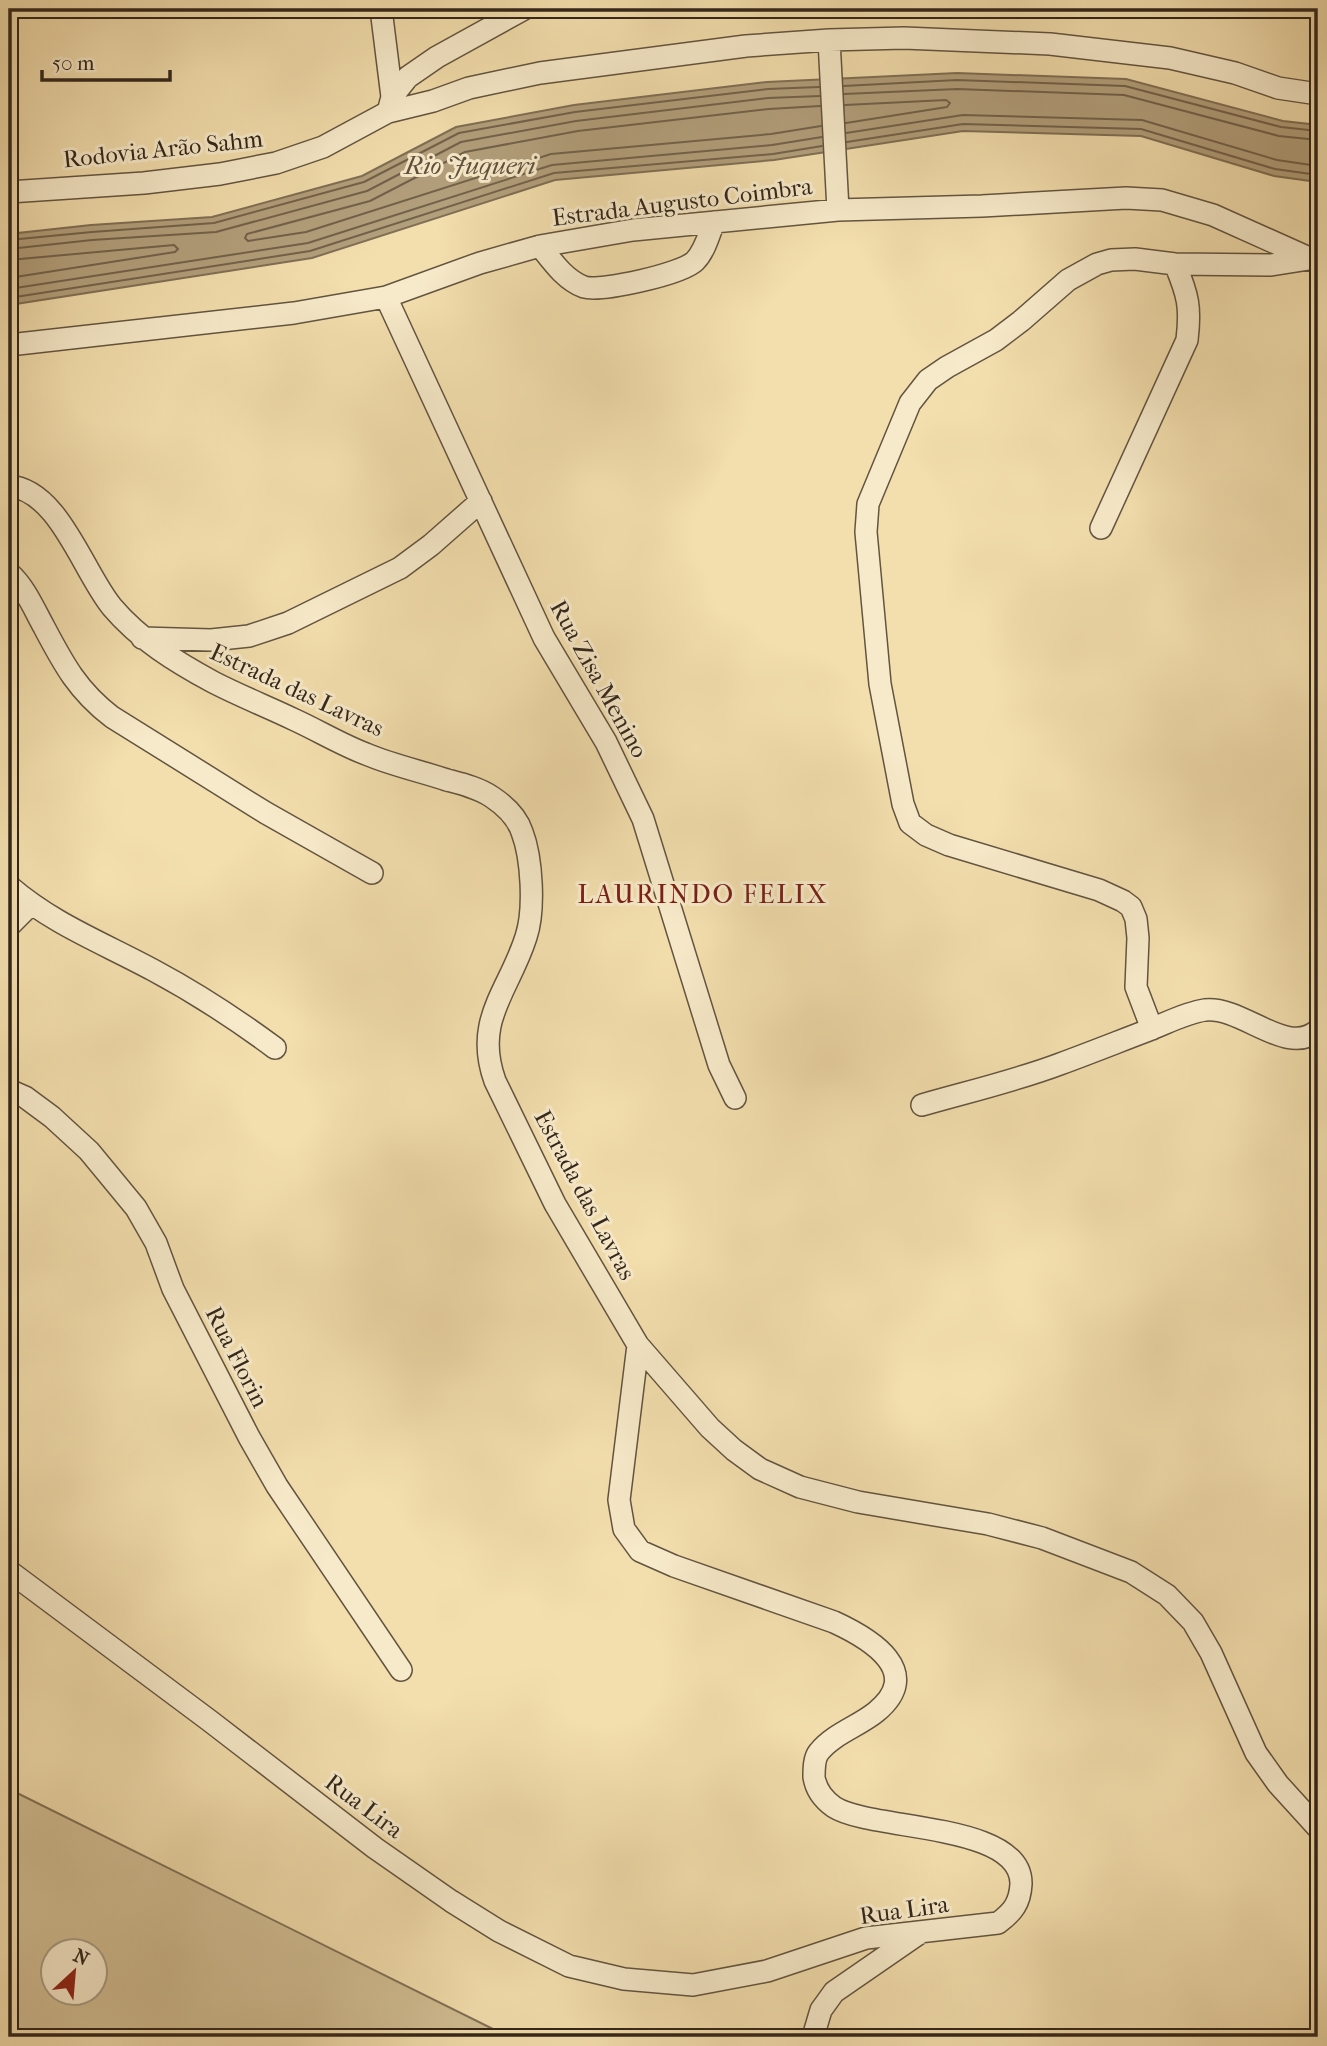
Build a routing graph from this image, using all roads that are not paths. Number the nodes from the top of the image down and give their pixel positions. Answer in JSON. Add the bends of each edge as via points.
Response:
{"nodes":[{"id":1,"x":381,"y":9,"type":"edge"},
{"id":2,"x":524,"y":9,"type":"edge"},
{"id":3,"x":829,"y":40,"type":"junction"},
{"id":4,"x":1318,"y":94,"type":"edge"},
{"id":5,"x":390,"y":105,"type":"junction"},
{"id":6,"x":9,"y":192,"type":"edge"},
{"id":7,"x":838,"y":210,"type":"junction"},
{"id":8,"x":714,"y":222,"type":"junction"},
{"id":9,"x":540,"y":246,"type":"junction"},
{"id":10,"x":1313,"y":261,"type":"edge"},
{"id":11,"x":1175,"y":264,"type":"junction"},
{"id":12,"x":386,"y":297,"type":"junction"},
{"id":13,"x":9,"y":345,"type":"edge"},
{"id":14,"x":9,"y":486,"type":"edge"},
{"id":15,"x":481,"y":501,"type":"junction"},
{"id":16,"x":1101,"y":528,"type":"dead end"},
{"id":17,"x":9,"y":573,"type":"edge"},
{"id":18,"x":142,"y":638,"type":"junction"},
{"id":19,"x":372,"y":873,"type":"dead end"},
{"id":20,"x":9,"y":886,"type":"edge"},
{"id":21,"x":30,"y":905,"type":"junction"},
{"id":22,"x":9,"y":926,"type":"edge"},
{"id":23,"x":1152,"y":1029,"type":"junction"},
{"id":24,"x":1318,"y":1030,"type":"edge"},
{"id":25,"x":275,"y":1048,"type":"dead end"},
{"id":26,"x":9,"y":1090,"type":"edge"},
{"id":27,"x":736,"y":1098,"type":"dead end"},
{"id":28,"x":922,"y":1105,"type":"dead end"},
{"id":29,"x":638,"y":1345,"type":"junction"},
{"id":30,"x":9,"y":1571,"type":"edge"},
{"id":31,"x":401,"y":1670,"type":"dead end"},
{"id":32,"x":1318,"y":1828,"type":"edge"},
{"id":33,"x":921,"y":1932,"type":"junction"},
{"id":34,"x":813,"y":2037,"type":"edge"}],
"edges":[{"from":1,"to":5,"type":"street"},
{"from":2,"to":5,"type":"street","name":"Rodovia Arão Sahm","via":[[408,77]]},
{"from":3,"to":4,"type":"street","via":[[1050,44],[1170,58],[1278,88]]},
{"from":3,"to":5,"type":"street","via":[[746,46],[540,74],[469,88],[433,101]]},
{"from":3,"to":7,"type":"street"},
{"from":5,"to":6,"type":"street","name":"Rodovia Arão Sahm","via":[[323,147],[276,163],[144,183]]},
{"from":7,"to":8,"type":"street","name":"Estrada Augusto Coimbra"},
{"from":7,"to":10,"type":"street","name":"Estrada Augusto Coimbra","via":[[1162,200],[1213,215]]},
{"from":8,"to":9,"type":"street","name":"Estrada Augusto Coimbra"},
{"from":8,"to":9,"type":"street","via":[[695,261],[677,272],[600,288],[573,281]]},
{"from":9,"to":12,"type":"street","name":"Estrada Augusto Coimbra"},
{"from":10,"to":11,"type":"street"},
{"from":11,"to":16,"type":"street","via":[[1190,312],[1187,340]]},
{"from":11,"to":23,"type":"street","via":[[1111,260],[1083,271],[996,340],[928,380],[910,403],[882,467],[868,504],[866,531],[880,684],[910,823],[949,845],[1098,890],[1131,907],[1138,938],[1136,987]]},
{"from":12,"to":13,"type":"street","name":"Estrada Augusto Coimbra","via":[[294,313]]},
{"from":12,"to":15,"type":"street","name":"Rua Zisa Menino"},
{"from":14,"to":18,"type":"street","name":"Estrada das Lavras","via":[[28,491],[53,513],[104,596]]},
{"from":15,"to":18,"type":"street","via":[[400,568],[288,623],[249,636],[211,640]]},
{"from":15,"to":27,"type":"street","name":"Rua Zisa Menino","via":[[544,638],[606,742],[643,819],[719,1065]]},
{"from":17,"to":19,"type":"street","via":[[25,591],[62,661],[89,700],[266,813]]},
{"from":18,"to":29,"type":"street","name":"Estrada das Lavras","via":[[217,684],[366,754],[490,795],[509,811],[522,831],[530,864],[531,916],[492,1018],[488,1061],[555,1204]]},
{"from":20,"to":21,"type":"street"},
{"from":21,"to":22,"type":"street"},
{"from":21,"to":25,"type":"street","via":[[197,994]]},
{"from":23,"to":24,"type":"street","via":[[1205,1010],[1221,1011],[1297,1040],[1310,1038]]},
{"from":23,"to":28,"type":"street","via":[[1056,1066]]},
{"from":26,"to":31,"type":"street","name":"Rua Florin","via":[[52,1117],[89,1151],[136,1208],[156,1243],[173,1289],[277,1486]]},
{"from":29,"to":32,"type":"street","name":"Estrada das Lavras","via":[[710,1428],[760,1469],[800,1487],[858,1502],[1042,1538],[1132,1572],[1167,1595],[1193,1622],[1211,1653],[1256,1754]]},
{"from":29,"to":33,"type":"street","name":"Rua Lira","via":[[619,1500],[624,1528],[640,1551],[834,1622],[877,1647],[891,1661],[896,1678],[890,1698],[818,1753],[814,1780],[819,1793],[848,1814],[979,1841],[1012,1862],[1021,1877],[1020,1896],[1012,1913],[998,1923]]},
{"from":30,"to":33,"type":"street","name":"Rua Lira","via":[[375,1848],[499,1931],[569,1966],[624,1979],[693,1985],[767,1971],[866,1938]]},
{"from":33,"to":34,"type":"street","via":[[834,1992],[821,2010]]}]}
